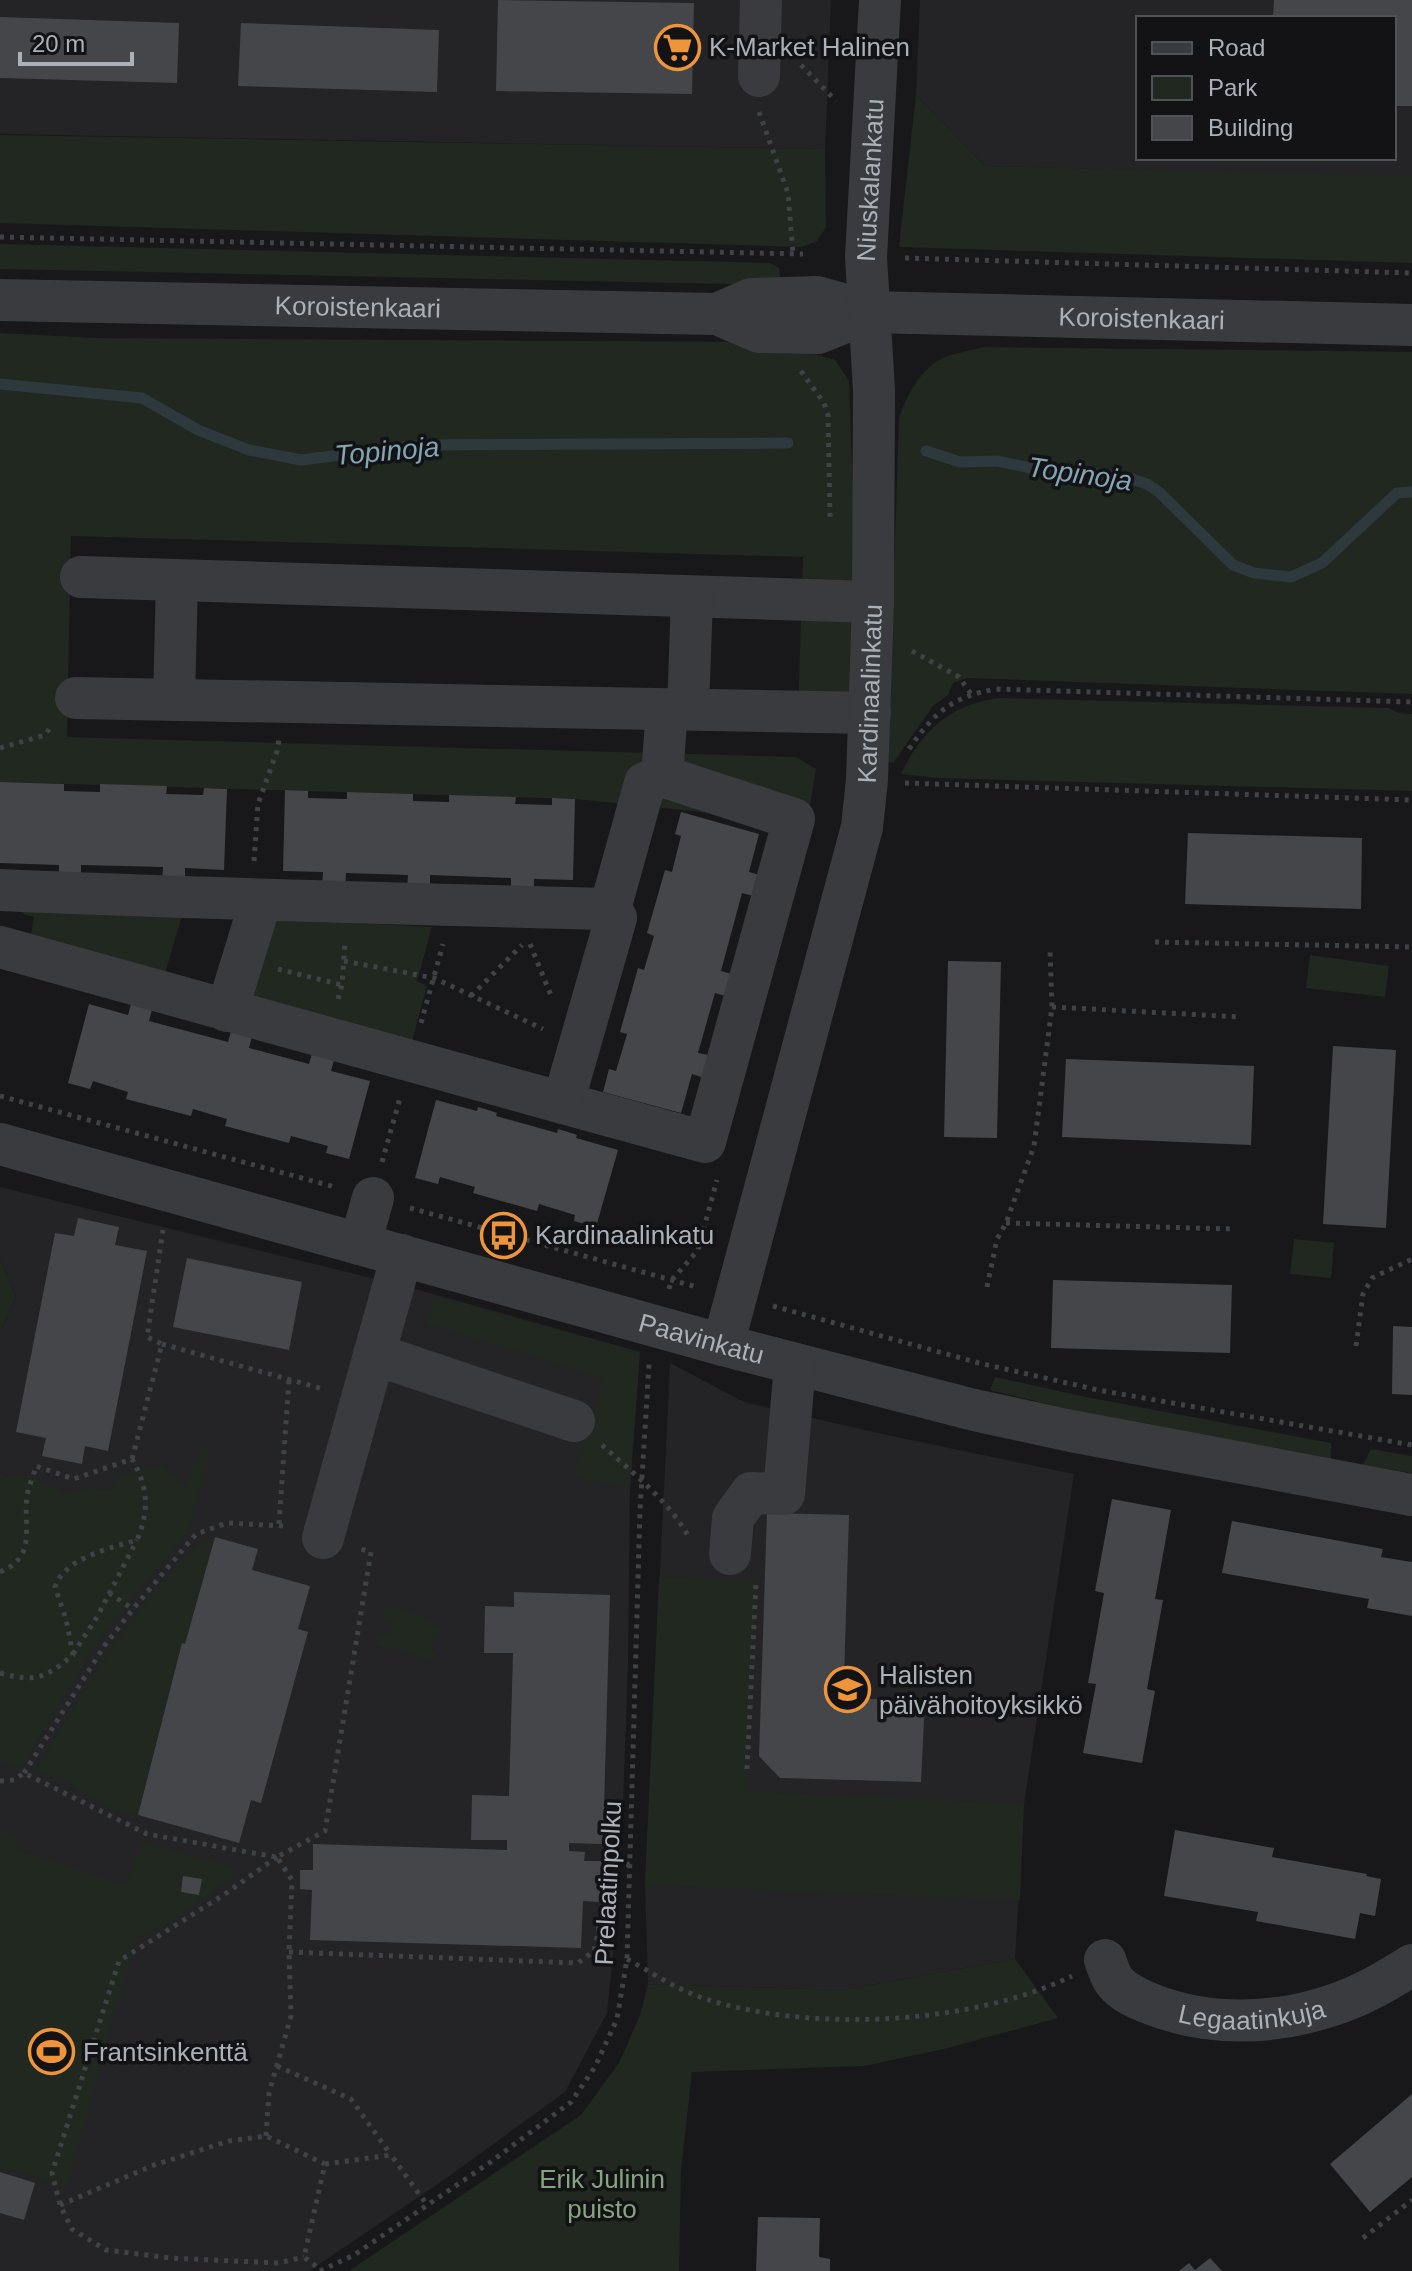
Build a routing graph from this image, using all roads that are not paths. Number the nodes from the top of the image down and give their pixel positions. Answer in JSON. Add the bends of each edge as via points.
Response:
{"nodes":[{"id":1,"x":880,"y":0,"type":"edge"},
{"id":2,"x":760,"y":13,"type":"edge"},
{"id":3,"x":759,"y":76,"type":"road end"},
{"id":4,"x":0,"y":300,"type":"edge"},
{"id":5,"x":870,"y":312,"type":"junction"},
{"id":6,"x":1412,"y":325,"type":"edge"},
{"id":7,"x":81,"y":577,"type":"dead end"},
{"id":8,"x":177,"y":580,"type":"junction"},
{"id":9,"x":692,"y":598,"type":"junction"},
{"id":10,"x":872,"y":617,"type":"junction"},
{"id":11,"x":76,"y":698,"type":"road end"},
{"id":12,"x":174,"y":700,"type":"junction"},
{"id":13,"x":678,"y":710,"type":"junction"},
{"id":14,"x":870,"y":713,"type":"junction"},
{"id":15,"x":662,"y":776,"type":"junction"},
{"id":16,"x":0,"y":890,"type":"edge"},
{"id":17,"x":257,"y":900,"type":"junction"},
{"id":18,"x":610,"y":909,"type":"junction"},
{"id":19,"x":0,"y":947,"type":"edge"},
{"id":20,"x":227,"y":1011,"type":"junction"},
{"id":21,"x":563,"y":1103,"type":"junction"},
{"id":22,"x":0,"y":1144,"type":"edge"},
{"id":23,"x":373,"y":1198,"type":"road end"},
{"id":24,"x":360,"y":1244,"type":"junction"},
{"id":25,"x":402,"y":1255,"type":"junction"},
{"id":26,"x":723,"y":1345,"type":"junction"},
{"id":27,"x":374,"y":1354,"type":"junction"},
{"id":28,"x":795,"y":1364,"type":"junction"},
{"id":29,"x":574,"y":1421,"type":"road end"},
{"id":30,"x":1412,"y":1495,"type":"edge"},
{"id":31,"x":323,"y":1538,"type":"dead end"},
{"id":32,"x":730,"y":1554,"type":"road end"},
{"id":33,"x":1105,"y":1960,"type":"road end"},
{"id":34,"x":1412,"y":1965,"type":"edge"}],
"edges":[{"from":1,"to":5,"type":"street","name":"Niuskalankatu","via":[[866,257]]},
{"from":2,"to":3,"type":"street"},
{"from":4,"to":5,"type":"street","name":"Koroistenkaari","via":[[717,314],[759,332],[818,333]]},
{"from":5,"to":6,"type":"street","name":"Koroistenkaari"},
{"from":5,"to":10,"type":"street","name":"Kardinaalinkatu"},
{"from":7,"to":8,"type":"street"},
{"from":8,"to":9,"type":"street"},
{"from":8,"to":12,"type":"street"},
{"from":9,"to":10,"type":"street"},
{"from":9,"to":13,"type":"street"},
{"from":10,"to":14,"type":"street","name":"Kardinaalinkatu"},
{"from":11,"to":12,"type":"street"},
{"from":12,"to":13,"type":"street"},
{"from":13,"to":14,"type":"street"},
{"from":13,"to":15,"type":"street"},
{"from":14,"to":26,"type":"street","name":"Kardinaalinkatu","via":[[862,827]]},
{"from":15,"to":18,"type":"street","via":[[645,783]]},
{"from":15,"to":21,"type":"street","via":[[794,819],[705,1142]]},
{"from":16,"to":17,"type":"street"},
{"from":17,"to":18,"type":"street"},
{"from":17,"to":20,"type":"street"},
{"from":18,"to":21,"type":"street","via":[[616,918],[572,1050]]},
{"from":19,"to":20,"type":"street"},
{"from":20,"to":21,"type":"street"},
{"from":22,"to":24,"type":"street","name":"Paavinkatu"},
{"from":23,"to":24,"type":"street"},
{"from":24,"to":25,"type":"street","name":"Paavinkatu"},
{"from":25,"to":26,"type":"street","name":"Paavinkatu"},
{"from":25,"to":27,"type":"street"},
{"from":26,"to":28,"type":"street","name":"Paavinkatu"},
{"from":27,"to":29,"type":"street"},
{"from":27,"to":31,"type":"street"},
{"from":28,"to":30,"type":"street","name":"Paavinkatu","via":[[1071,1431]]},
{"from":28,"to":32,"type":"street","via":[[784,1494],[751,1493],[733,1518]]},
{"from":33,"to":34,"type":"street","name":"Legaatinkuja","via":[[1116,1983],[1135,1998],[1216,2021],[1263,2021],[1336,2004]]}]}
